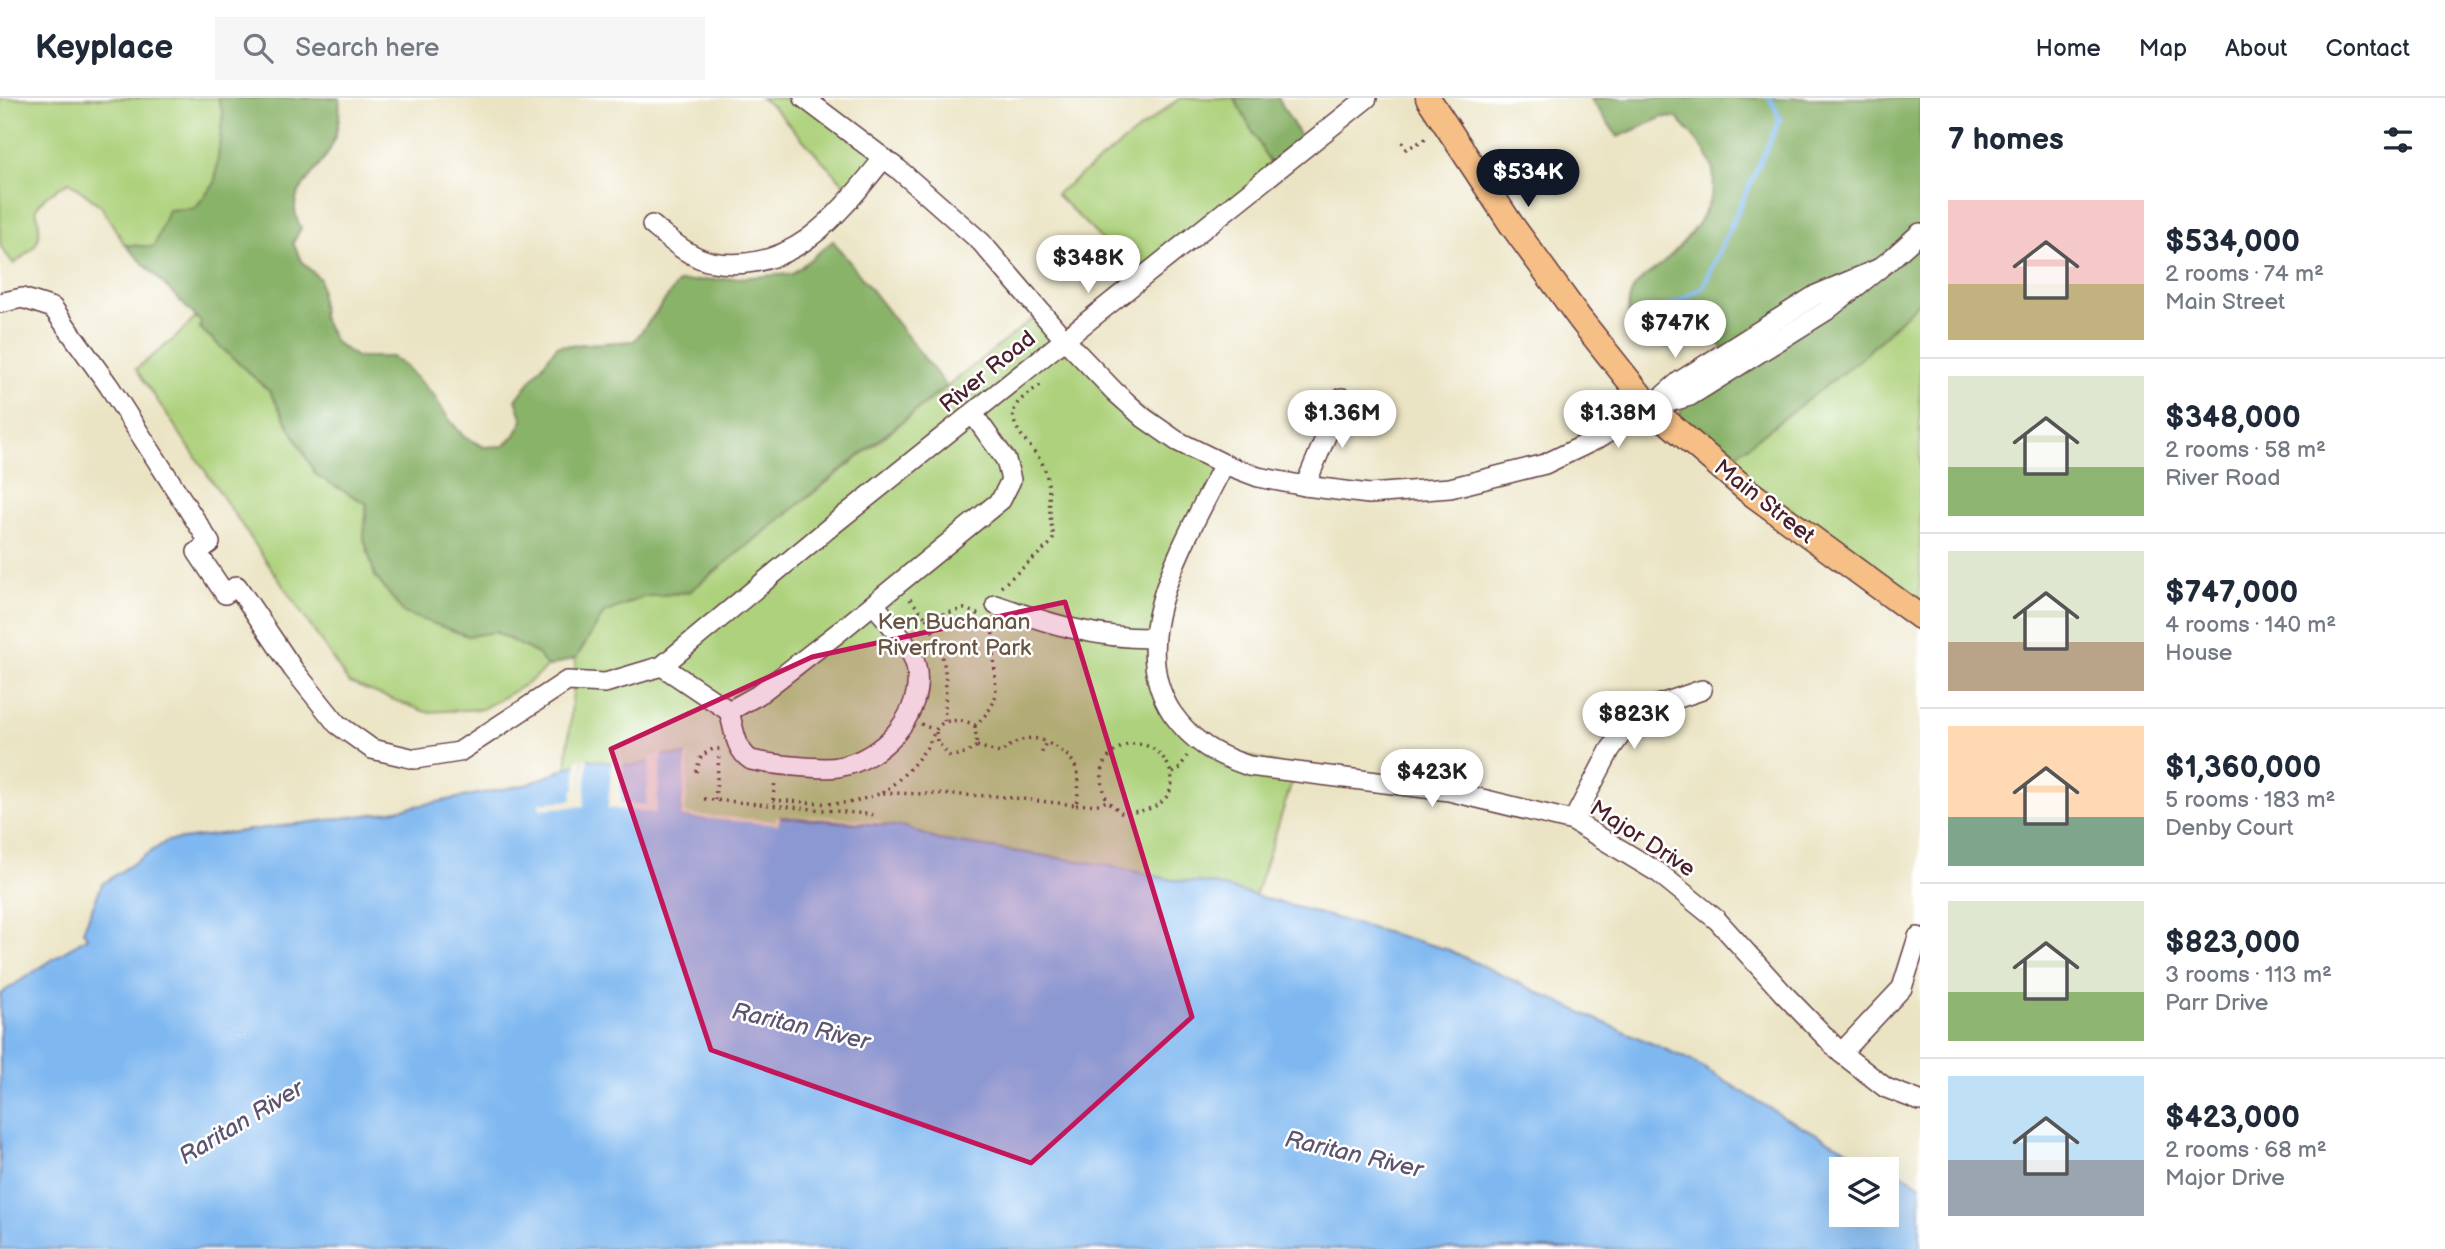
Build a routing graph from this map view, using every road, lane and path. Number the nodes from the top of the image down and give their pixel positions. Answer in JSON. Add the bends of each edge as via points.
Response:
{"nodes":[{"id":1,"x":804,"y":98,"type":"edge"},
{"id":2,"x":1367,"y":98,"type":"edge"},
{"id":3,"x":1428,"y":98,"type":"edge"},
{"id":4,"x":1447,"y":129,"type":"junction"},
{"id":5,"x":1402,"y":142,"type":"dead end"},
{"id":6,"x":883,"y":159,"type":"junction"},
{"id":7,"x":652,"y":225,"type":"dead end"},
{"id":8,"x":1920,"y":233,"type":"edge"},
{"id":9,"x":0,"y":303,"type":"edge"},
{"id":10,"x":1065,"y":340,"type":"junction"},
{"id":11,"x":1046,"y":380,"type":"dead end"},
{"id":12,"x":1342,"y":398,"type":"dead end"},
{"id":13,"x":1650,"y":407,"type":"junction"},
{"id":14,"x":973,"y":414,"type":"junction"},
{"id":15,"x":1224,"y":464,"type":"junction"},
{"id":16,"x":1305,"y":486,"type":"junction"},
{"id":17,"x":910,"y":599,"type":"dead end"},
{"id":18,"x":874,"y":604,"type":"junction"},
{"id":19,"x":994,"y":612,"type":"junction"},
{"id":20,"x":1920,"y":617,"type":"edge"},
{"id":21,"x":926,"y":618,"type":"junction"},
{"id":22,"x":1154,"y":638,"type":"junction"},
{"id":23,"x":662,"y":666,"type":"junction"},
{"id":24,"x":1702,"y":690,"type":"dead end"},
{"id":25,"x":729,"y":711,"type":"junction"},
{"id":26,"x":944,"y":723,"type":"junction"},
{"id":27,"x":975,"y":726,"type":"junction"},
{"id":28,"x":936,"y":730,"type":"junction"},
{"id":29,"x":1046,"y":742,"type":"junction"},
{"id":30,"x":977,"y":746,"type":"junction"},
{"id":31,"x":731,"y":752,"type":"dead end"},
{"id":32,"x":1187,"y":756,"type":"dead end"},
{"id":33,"x":719,"y":757,"type":"dead end"},
{"id":34,"x":1040,"y":757,"type":"dead end"},
{"id":35,"x":696,"y":772,"type":"dead end"},
{"id":36,"x":1172,"y":773,"type":"junction"},
{"id":37,"x":882,"y":793,"type":"junction"},
{"id":38,"x":704,"y":799,"type":"dead end"},
{"id":39,"x":715,"y":800,"type":"junction"},
{"id":40,"x":1107,"y":802,"type":"junction"},
{"id":41,"x":773,"y":805,"type":"junction"},
{"id":42,"x":1076,"y":805,"type":"junction"},
{"id":43,"x":878,"y":815,"type":"dead end"},
{"id":44,"x":1573,"y":821,"type":"junction"},
{"id":45,"x":1918,"y":937,"type":"edge"},
{"id":46,"x":1841,"y":1053,"type":"junction"},
{"id":47,"x":1920,"y":1101,"type":"edge"}],
"edges":[{"from":1,"to":6,"type":"street"},
{"from":2,"to":10,"type":"street","name":"River Road"},
{"from":3,"to":4,"type":"main road","name":"Main Street"},
{"from":4,"to":5,"type":"path","via":[[1406,149]]},
{"from":4,"to":13,"type":"main road","name":"Main Street","via":[[1580,319]]},
{"from":6,"to":7,"type":"street","via":[[808,241],[789,252],[754,262],[710,262],[678,246]]},
{"from":6,"to":10,"type":"street","via":[[981,242]]},
{"from":8,"to":13,"type":"street","via":[[1826,311],[1690,396]]},
{"from":9,"to":23,"type":"street","via":[[22,298],[53,308],[210,543],[197,552],[225,594],[237,586],[337,724],[372,749],[415,759],[459,752],[567,681],[605,683]]},
{"from":10,"to":14,"type":"street","name":"River Road"},
{"from":10,"to":15,"type":"street","via":[[1144,418]]},
{"from":11,"to":19,"type":"path","via":[[1018,403],[1014,426],[1045,470],[1054,536],[998,590]]},
{"from":12,"to":16,"type":"street"},
{"from":13,"to":16,"type":"street","via":[[1545,464],[1450,488],[1369,494]]},
{"from":13,"to":20,"type":"main road","name":"Main Street","via":[[1748,491]]},
{"from":14,"to":18,"type":"street","via":[[1006,460],[1011,480],[1001,500]]},
{"from":14,"to":23,"type":"street","name":"River Road"},
{"from":15,"to":16,"type":"street","via":[[1258,478]]},
{"from":15,"to":22,"type":"street","name":"Major Drive","via":[[1158,608]]},
{"from":17,"to":21,"type":"path"},
{"from":18,"to":25,"type":"street","via":[[758,695]]},
{"from":18,"to":25,"type":"street","via":[[916,665],[917,687],[912,710],[879,749],[857,763],[835,768],[758,762],[746,757],[737,745]]},
{"from":19,"to":21,"type":"path","via":[[964,609]]},
{"from":19,"to":22,"type":"street","via":[[1085,633]]},
{"from":19,"to":27,"type":"path","via":[[995,702]]},
{"from":21,"to":26,"type":"path","via":[[947,671]]},
{"from":22,"to":44,"type":"street","name":"Major Drive","via":[[1157,682],[1166,702],[1195,740],[1220,756],[1249,766],[1449,791]]},
{"from":23,"to":25,"type":"street"},
{"from":24,"to":44,"type":"street","via":[[1637,712],[1610,750]]},
{"from":26,"to":27,"type":"path","via":[[963,720]]},
{"from":26,"to":28,"type":"path"},
{"from":27,"to":30,"type":"path"},
{"from":28,"to":30,"type":"path","via":[[937,741],[948,756],[965,754]]},
{"from":28,"to":37,"type":"path","via":[[928,748]]},
{"from":29,"to":30,"type":"path","via":[[1035,737],[1023,739],[1000,754]]},
{"from":29,"to":34,"type":"path"},
{"from":29,"to":42,"type":"path","via":[[1072,757],[1078,782]]},
{"from":31,"to":35,"type":"path","via":[[720,748],[706,751]]},
{"from":32,"to":36,"type":"path"},
{"from":33,"to":39,"type":"path"},
{"from":36,"to":40,"type":"path","via":[[1171,790],[1149,809],[1121,812]]},
{"from":36,"to":40,"type":"path","via":[[1162,755],[1148,746],[1118,750],[1104,761],[1101,781]]},
{"from":37,"to":41,"type":"path","via":[[854,802],[773,800]]},
{"from":37,"to":42,"type":"path","via":[[995,796]]},
{"from":38,"to":39,"type":"path"},
{"from":39,"to":41,"type":"path"},
{"from":40,"to":42,"type":"path"},
{"from":41,"to":43,"type":"path"},
{"from":44,"to":46,"type":"street","name":"Major Drive","via":[[1659,873],[1717,919]]},
{"from":45,"to":46,"type":"street","via":[[1902,988]]},
{"from":46,"to":47,"type":"street","name":"Major Drive","via":[[1886,1088]]}]}
